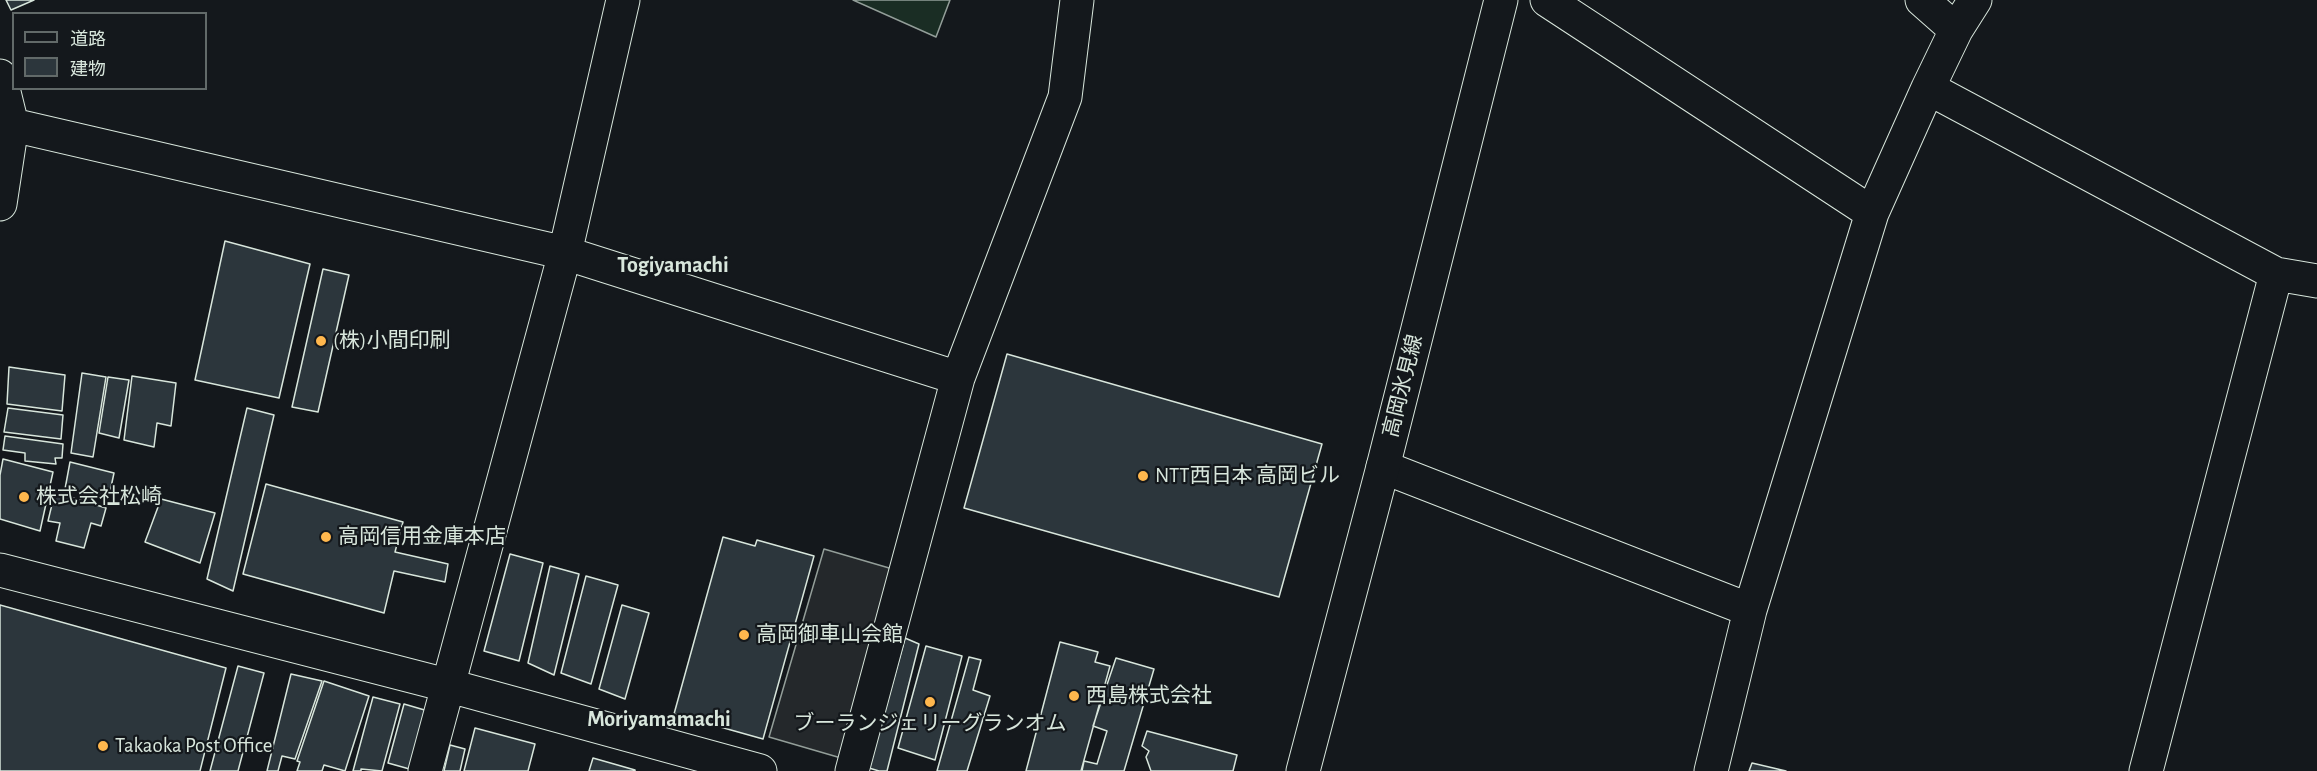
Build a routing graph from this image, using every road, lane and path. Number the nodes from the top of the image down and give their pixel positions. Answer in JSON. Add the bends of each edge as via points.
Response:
{"nodes":[{"id":1,"x":623,"y":0,"type":"edge"},
{"id":2,"x":1077,"y":0,"type":"edge"},
{"id":3,"x":1501,"y":0,"type":"edge"},
{"id":4,"x":1547,"y":0,"type":"edge"},
{"id":5,"x":1922,"y":0,"type":"edge"},
{"id":6,"x":1975,"y":0,"type":"edge"},
{"id":7,"x":1956,"y":30,"type":"junction"},
{"id":8,"x":0,"y":76,"type":"edge"},
{"id":9,"x":1928,"y":88,"type":"junction"},
{"id":10,"x":6,"y":123,"type":"edge"},
{"id":11,"x":0,"y":204,"type":"edge"},
{"id":12,"x":1872,"y":213,"type":"junction"},
{"id":13,"x":565,"y":253,"type":"junction"},
{"id":14,"x":2276,"y":274,"type":"junction"},
{"id":15,"x":2317,"y":281,"type":"edge"},
{"id":16,"x":958,"y":378,"type":"junction"},
{"id":17,"x":1383,"y":467,"type":"junction"},
{"id":18,"x":0,"y":570,"type":"edge"},
{"id":19,"x":1749,"y":610,"type":"junction"},
{"id":20,"x":450,"y":686,"type":"junction"},
{"id":21,"x":425,"y":771,"type":"edge"},
{"id":22,"x":760,"y":771,"type":"edge"},
{"id":23,"x":852,"y":771,"type":"edge"},
{"id":24,"x":1303,"y":771,"type":"edge"},
{"id":25,"x":1711,"y":771,"type":"edge"},
{"id":26,"x":2146,"y":771,"type":"edge"}],
"edges":[{"from":1,"to":13,"type":"street"},
{"from":2,"to":16,"type":"street","via":[[1065,97]]},
{"from":3,"to":17,"type":"street","name":"高岡氷見線"},
{"from":4,"to":12,"type":"street"},
{"from":5,"to":7,"type":"street"},
{"from":6,"to":7,"type":"street"},
{"from":7,"to":9,"type":"street"},
{"from":8,"to":10,"type":"street"},
{"from":9,"to":12,"type":"street"},
{"from":9,"to":14,"type":"street"},
{"from":10,"to":11,"type":"street"},
{"from":10,"to":13,"type":"street"},
{"from":12,"to":19,"type":"street"},
{"from":13,"to":16,"type":"street"},
{"from":13,"to":20,"type":"street"},
{"from":14,"to":15,"type":"street"},
{"from":14,"to":26,"type":"street"},
{"from":16,"to":23,"type":"street"},
{"from":17,"to":19,"type":"street"},
{"from":17,"to":24,"type":"street","name":"高岡氷見線"},
{"from":18,"to":20,"type":"street"},
{"from":19,"to":25,"type":"street"},
{"from":20,"to":21,"type":"street"},
{"from":20,"to":22,"type":"street"}]}
